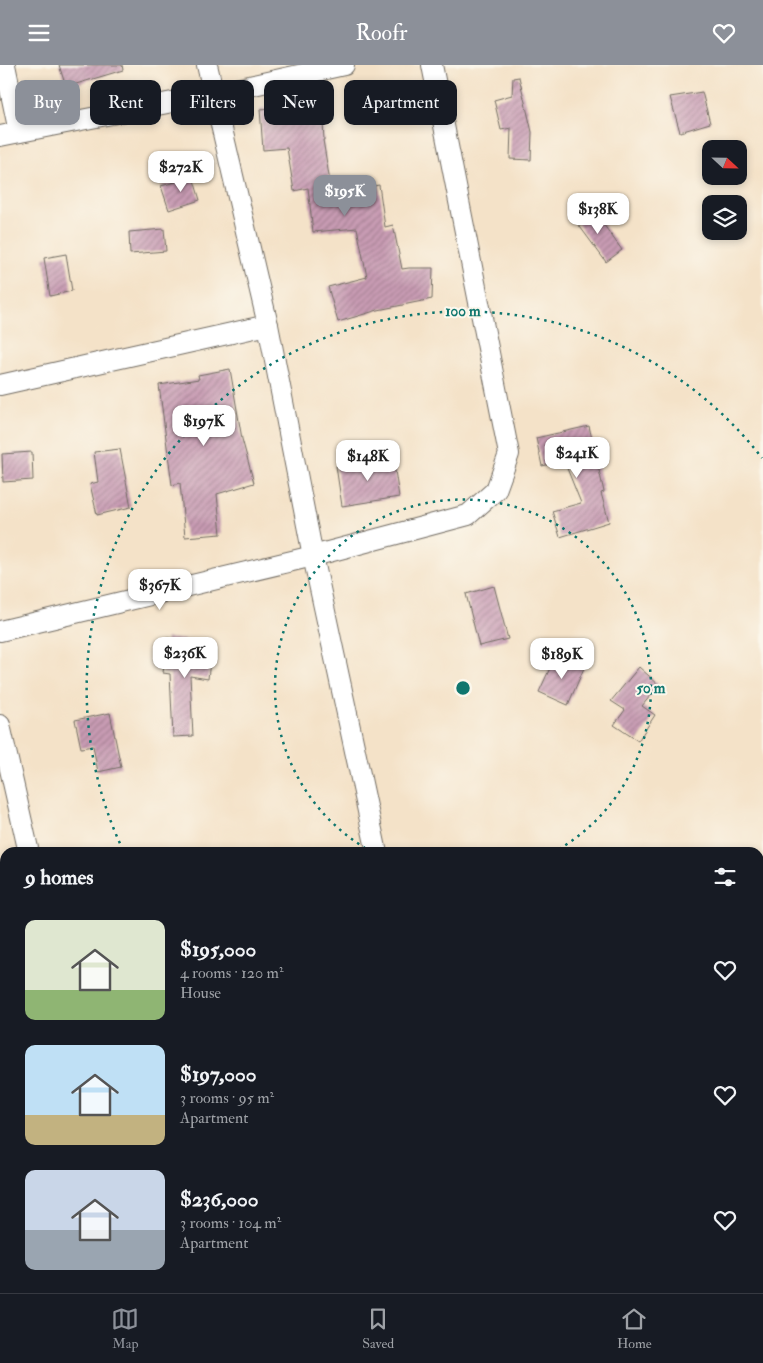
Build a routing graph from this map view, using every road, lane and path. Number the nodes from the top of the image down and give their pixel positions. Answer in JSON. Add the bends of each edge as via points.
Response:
{"nodes":[{"id":1,"x":5,"y":65,"type":"edge"},
{"id":2,"x":207,"y":65,"type":"edge"},
{"id":3,"x":344,"y":65,"type":"edge"},
{"id":4,"x":432,"y":65,"type":"edge"},
{"id":5,"x":210,"y":80,"type":"edge"},
{"id":6,"x":254,"y":85,"type":"edge"},
{"id":7,"x":171,"y":102,"type":"edge"},
{"id":8,"x":220,"y":125,"type":"edge"},
{"id":9,"x":10,"y":134,"type":"edge"},
{"id":10,"x":268,"y":325,"type":"junction"},
{"id":11,"x":0,"y":385,"type":"edge"},
{"id":12,"x":312,"y":556,"type":"junction"},
{"id":13,"x":0,"y":631,"type":"edge"},
{"id":14,"x":0,"y":725,"type":"edge"},
{"id":15,"x":28,"y":847,"type":"edge"},
{"id":16,"x":375,"y":847,"type":"edge"}],
"edges":[{"from":1,"to":9,"type":"street"},
{"from":2,"to":5,"type":"street"},
{"from":3,"to":6,"type":"street"},
{"from":4,"to":12,"type":"street","via":[[508,454],[496,489],[468,515]]},
{"from":7,"to":9,"type":"street"},
{"from":8,"to":10,"type":"street"},
{"from":10,"to":11,"type":"street"},
{"from":10,"to":12,"type":"street"},
{"from":12,"to":13,"type":"street"},
{"from":12,"to":16,"type":"street"},
{"from":14,"to":15,"type":"street"}]}
